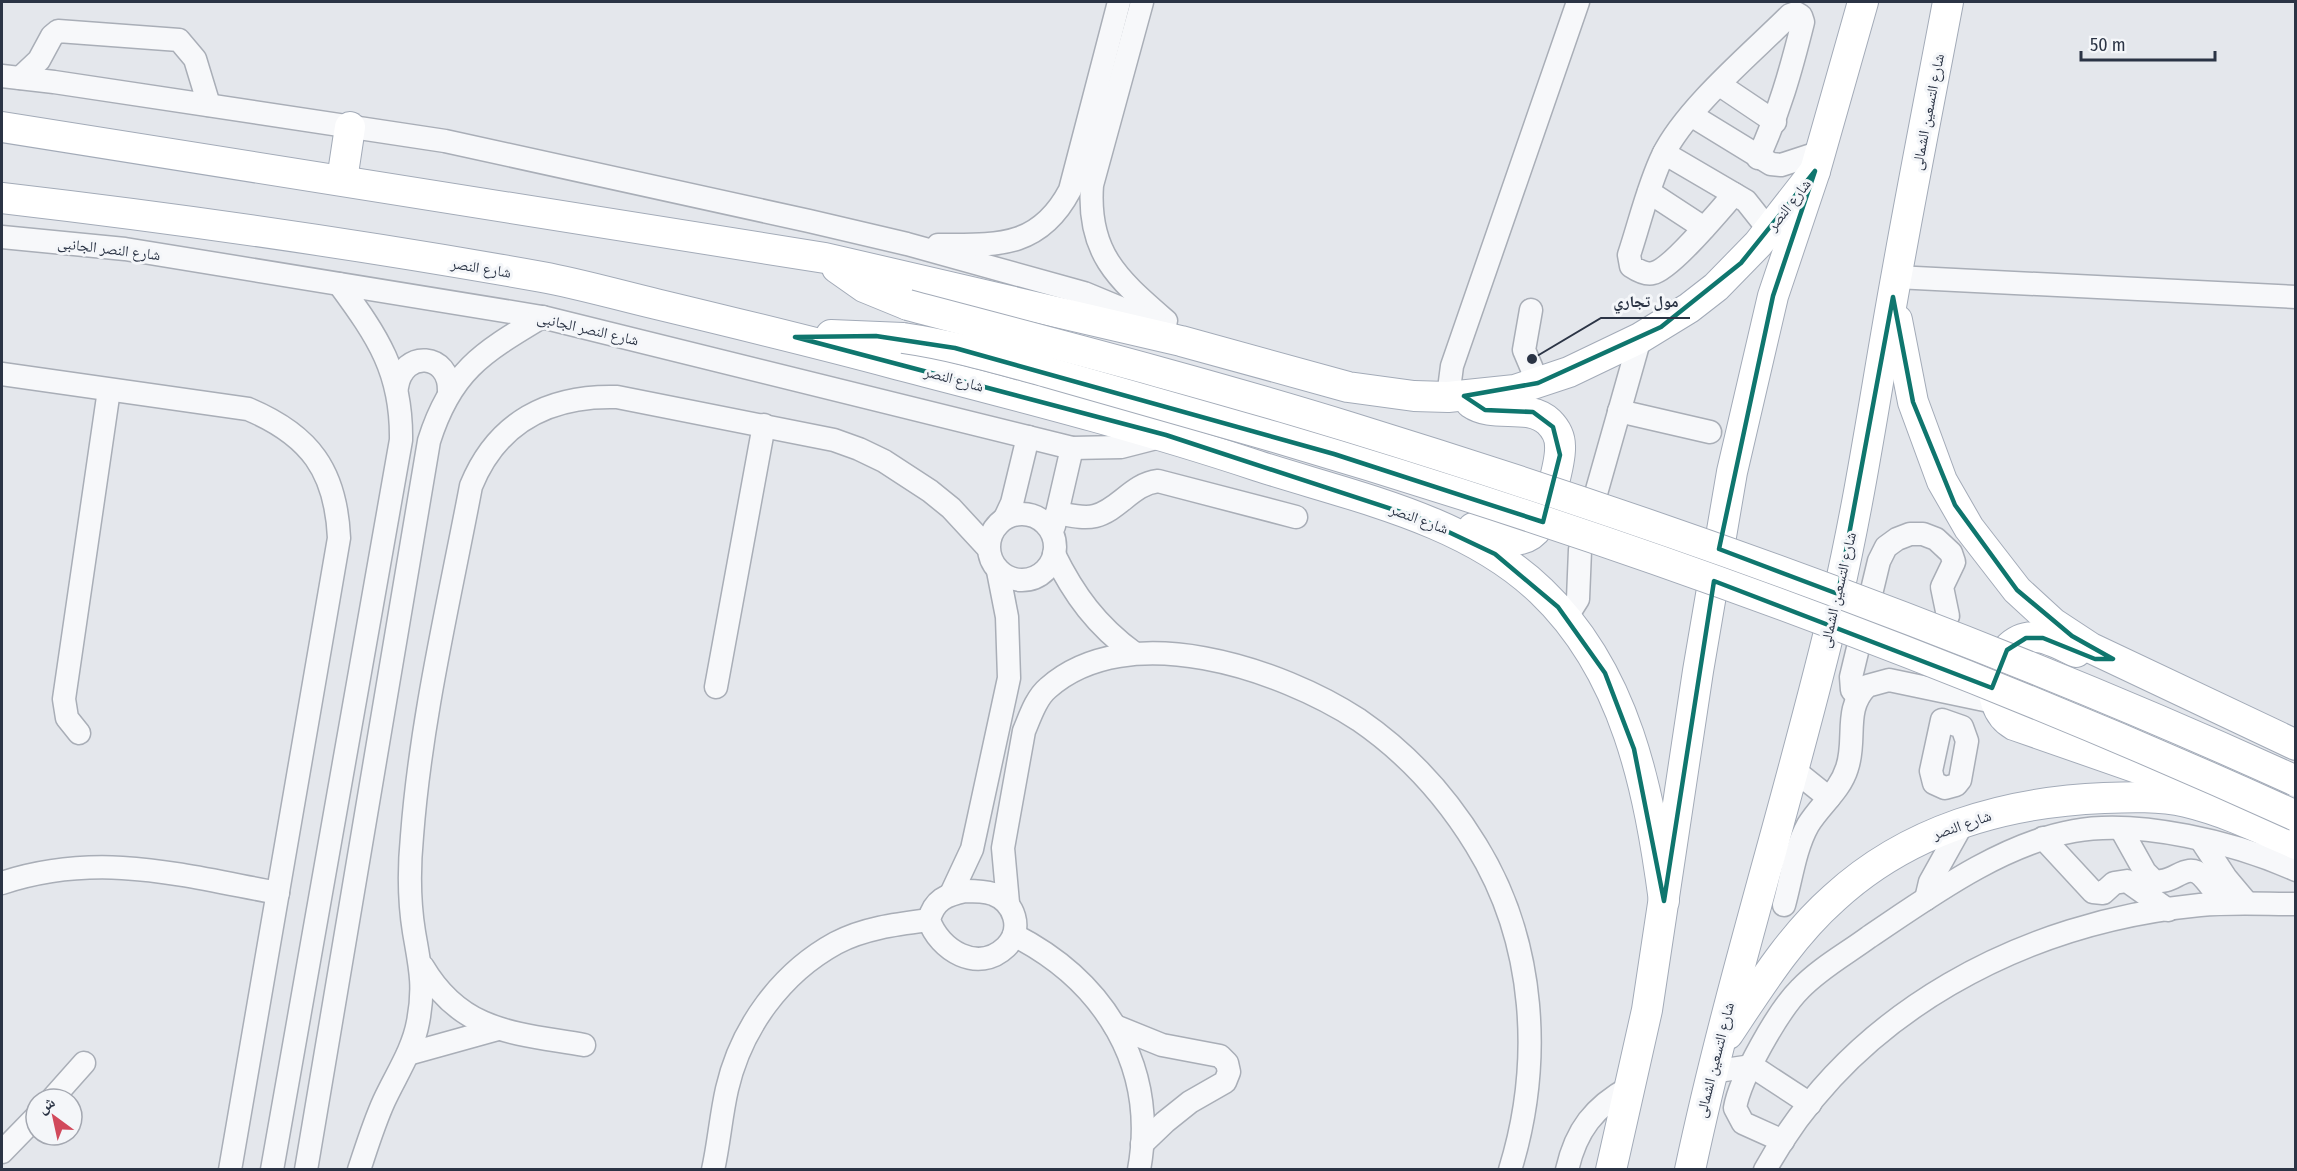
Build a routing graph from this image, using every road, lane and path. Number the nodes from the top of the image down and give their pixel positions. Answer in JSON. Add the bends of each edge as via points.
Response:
{"nodes":[{"id":1,"x":1119,"y":2,"type":"edge"},
{"id":2,"x":1142,"y":2,"type":"edge"},
{"id":3,"x":1578,"y":2,"type":"edge"},
{"id":4,"x":1863,"y":2,"type":"edge"},
{"id":5,"x":1948,"y":2,"type":"edge"},
{"id":6,"x":1768,"y":38,"type":"junction"},
{"id":7,"x":1796,"y":52,"type":"junction"},
{"id":8,"x":11,"y":77,"type":"edge"},
{"id":9,"x":1720,"y":85,"type":"junction"},
{"id":10,"x":209,"y":105,"type":"junction"},
{"id":11,"x":1691,"y":115,"type":"junction"},
{"id":12,"x":1775,"y":122,"type":"junction"},
{"id":13,"x":2,"y":127,"type":"edge"},
{"id":14,"x":350,"y":127,"type":"junction"},
{"id":15,"x":1664,"y":153,"type":"junction"},
{"id":16,"x":1758,"y":158,"type":"junction"},
{"id":17,"x":1818,"y":161,"type":"junction"},
{"id":18,"x":342,"y":180,"type":"junction"},
{"id":19,"x":1649,"y":192,"type":"junction"},
{"id":20,"x":1734,"y":194,"type":"junction"},
{"id":21,"x":2,"y":198,"type":"edge"},
{"id":22,"x":1704,"y":228,"type":"junction"},
{"id":23,"x":1769,"y":230,"type":"junction"},
{"id":24,"x":2,"y":237,"type":"edge"},
{"id":25,"x":907,"y":244,"type":"junction"},
{"id":26,"x":825,"y":258,"type":"junction"},
{"id":27,"x":339,"y":284,"type":"junction"},
{"id":28,"x":1895,"y":287,"type":"junction"},
{"id":29,"x":2295,"y":297,"type":"edge"},
{"id":30,"x":1531,"y":310,"type":"dead end"},
{"id":31,"x":542,"y":317,"type":"junction"},
{"id":32,"x":795,"y":337,"type":"junction"},
{"id":33,"x":1640,"y":338,"type":"junction"},
{"id":34,"x":1187,"y":343,"type":"junction"},
{"id":35,"x":2,"y":374,"type":"edge"},
{"id":36,"x":1538,"y":383,"type":"junction"},
{"id":37,"x":397,"y":387,"type":"junction"},
{"id":38,"x":109,"y":390,"type":"junction"},
{"id":39,"x":449,"y":391,"type":"junction"},
{"id":40,"x":1456,"y":396,"type":"junction"},
{"id":41,"x":1619,"y":411,"type":"junction"},
{"id":42,"x":764,"y":425,"type":"junction"},
{"id":43,"x":1710,"y":432,"type":"dead end"},
{"id":44,"x":1166,"y":435,"type":"junction"},
{"id":45,"x":1028,"y":437,"type":"junction"},
{"id":46,"x":1072,"y":447,"type":"junction"},
{"id":47,"x":1296,"y":517,"type":"dead end"},
{"id":48,"x":1005,"y":518,"type":"junction"},
{"id":49,"x":1419,"y":518,"type":"junction"},
{"id":50,"x":1054,"y":533,"type":"junction"},
{"id":51,"x":988,"y":548,"type":"junction"},
{"id":52,"x":998,"y":571,"type":"junction"},
{"id":53,"x":1948,"y":615,"type":"dead end"},
{"id":54,"x":1566,"y":618,"type":"junction"},
{"id":55,"x":1134,"y":653,"type":"junction"},
{"id":56,"x":2114,"y":659,"type":"junction"},
{"id":57,"x":1009,"y":678,"type":"junction"},
{"id":58,"x":1817,"y":680,"type":"junction"},
{"id":59,"x":716,"y":687,"type":"dead end"},
{"id":60,"x":1047,"y":689,"type":"junction"},
{"id":61,"x":1855,"y":691,"type":"junction"},
{"id":62,"x":1948,"y":693,"type":"junction"},
{"id":63,"x":1994,"y":702,"type":"junction"},
{"id":64,"x":1942,"y":720,"type":"dead end"},
{"id":65,"x":79,"y":733,"type":"dead end"},
{"id":66,"x":2295,"y":745,"type":"edge"},
{"id":67,"x":1794,"y":770,"type":"junction"},
{"id":68,"x":2295,"y":781,"type":"edge"},
{"id":69,"x":1829,"y":798,"type":"junction"},
{"id":70,"x":2021,"y":807,"type":"junction"},
{"id":71,"x":2295,"y":816,"type":"edge"},
{"id":72,"x":2236,"y":817,"type":"junction"},
{"id":73,"x":1813,"y":818,"type":"junction"},
{"id":74,"x":1781,"y":819,"type":"junction"},
{"id":75,"x":1964,"y":821,"type":"junction"},
{"id":76,"x":2121,"y":829,"type":"junction"},
{"id":77,"x":2038,"y":840,"type":"junction"},
{"id":78,"x":2201,"y":840,"type":"junction"},
{"id":79,"x":2295,"y":844,"type":"edge"},
{"id":80,"x":2295,"y":870,"type":"edge"},
{"id":81,"x":2,"y":883,"type":"edge"},
{"id":82,"x":278,"y":892,"type":"junction"},
{"id":83,"x":951,"y":894,"type":"junction"},
{"id":84,"x":1926,"y":899,"type":"junction"},
{"id":85,"x":1664,"y":901,"type":"junction"},
{"id":86,"x":1008,"y":903,"type":"junction"},
{"id":87,"x":2223,"y":903,"type":"junction"},
{"id":88,"x":2247,"y":903,"type":"junction"},
{"id":89,"x":2295,"y":904,"type":"edge"},
{"id":90,"x":1784,"y":905,"type":"dead end"},
{"id":91,"x":2168,"y":910,"type":"junction"},
{"id":92,"x":928,"y":920,"type":"junction"},
{"id":93,"x":1014,"y":935,"type":"junction"},
{"id":94,"x":422,"y":965,"type":"junction"},
{"id":95,"x":1115,"y":1026,"type":"junction"},
{"id":96,"x":498,"y":1029,"type":"junction"},
{"id":97,"x":584,"y":1045,"type":"dead end"},
{"id":98,"x":408,"y":1054,"type":"junction"},
{"id":99,"x":84,"y":1063,"type":"dead end"},
{"id":100,"x":1713,"y":1063,"type":"junction"},
{"id":101,"x":1752,"y":1066,"type":"junction"},
{"id":102,"x":63,"y":1087,"type":"edge"},
{"id":103,"x":1630,"y":1087,"type":"junction"},
{"id":104,"x":1810,"y":1104,"type":"junction"},
{"id":105,"x":24,"y":1129,"type":"edge"},
{"id":106,"x":1783,"y":1141,"type":"junction"},
{"id":107,"x":1142,"y":1144,"type":"junction"},
{"id":108,"x":2,"y":1152,"type":"edge"},
{"id":109,"x":230,"y":1170,"type":"edge"},
{"id":110,"x":272,"y":1170,"type":"edge"},
{"id":111,"x":306,"y":1170,"type":"edge"},
{"id":112,"x":359,"y":1170,"type":"edge"},
{"id":113,"x":713,"y":1170,"type":"edge"},
{"id":114,"x":1139,"y":1170,"type":"edge"},
{"id":115,"x":1510,"y":1170,"type":"edge"},
{"id":116,"x":1566,"y":1170,"type":"edge"},
{"id":117,"x":1611,"y":1170,"type":"edge"},
{"id":118,"x":1690,"y":1170,"type":"edge"},
{"id":119,"x":1765,"y":1170,"type":"edge"}],
"edges":[{"from":1,"to":25,"type":"street","via":[[1070,190],[1055,214],[1034,232],[1011,242]]},
{"from":2,"to":34,"type":"street","via":[[1092,185],[1093,225],[1098,244],[1118,278]]},
{"from":3,"to":40,"type":"street","via":[[1452,366]]},
{"from":4,"to":17,"type":"main road"},
{"from":5,"to":28,"type":"main road","name":"شارع التسعين الشمالى"},
{"from":6,"to":7,"type":"street"},
{"from":6,"to":7,"type":"street","via":[[1790,15],[1799,14],[1803,22]]},
{"from":6,"to":9,"type":"street"},
{"from":7,"to":12,"type":"street"},
{"from":8,"to":10,"type":"street"},
{"from":8,"to":10,"type":"street","via":[[39,60],[58,31],[179,40],[195,59]]},
{"from":9,"to":11,"type":"street"},
{"from":9,"to":12,"type":"street"},
{"from":10,"to":14,"type":"street"},
{"from":11,"to":15,"type":"street"},
{"from":11,"to":16,"type":"street"},
{"from":12,"to":16,"type":"street"},
{"from":13,"to":18,"type":"main road","name":"شارع النصر"},
{"from":14,"to":18,"type":"main road"},
{"from":14,"to":25,"type":"street","via":[[445,141]]},
{"from":15,"to":19,"type":"street"},
{"from":15,"to":20,"type":"street"},
{"from":16,"to":17,"type":"street","via":[[1781,165]]},
{"from":17,"to":23,"type":"main road","name":"شارع النصر"},
{"from":17,"to":85,"type":"main road","via":[[1773,296],[1732,472]]},
{"from":18,"to":26,"type":"main road","name":"شارع النصر"},
{"from":19,"to":22,"type":"street"},
{"from":19,"to":22,"type":"street","via":[[1629,255],[1634,268],[1651,274],[1658,271]]},
{"from":20,"to":22,"type":"street"},
{"from":20,"to":23,"type":"street","via":[[1751,205]]},
{"from":21,"to":32,"type":"main road","name":"شارع النصر","via":[[168,218],[547,278]]},
{"from":23,"to":33,"type":"main road","name":"شارع النصر","via":[[1716,287]]},
{"from":24,"to":27,"type":"street","name":"شارع النصر الجانبى","via":[[125,249]]},
{"from":25,"to":34,"type":"street","via":[[1084,293],[1137,315]]},
{"from":26,"to":34,"type":"main road","name":"شارع النصر"},
{"from":26,"to":68,"type":"main road","bridge":true,"via":[[864,287],[908,305],[1147,368],[1347,427],[1702,543],[2085,691]]},
{"from":27,"to":31,"type":"street","name":"شارع النصر الجانبى"},
{"from":27,"to":37,"type":"street","via":[[378,338]]},
{"from":28,"to":29,"type":"street"},
{"from":28,"to":56,"type":"main road","via":[[1912,402],[1954,505],[2000,572],[2030,602],[2072,636]]},
{"from":28,"to":58,"type":"main road","name":"شارع التسعين الشمالى","via":[[1863,480]]},
{"from":30,"to":36,"type":"street","via":[[1524,350]]},
{"from":31,"to":39,"type":"street","via":[[486,351]]},
{"from":31,"to":45,"type":"street","name":"شارع النصر الجانبى"},
{"from":32,"to":44,"type":"main road","name":"شارع النصر"},
{"from":32,"to":71,"type":"main road","bridge":true,"via":[[903,338],[955,348],[1334,454],[1543,522],[1891,647]]},
{"from":33,"to":36,"type":"main road","name":"شارع النصر"},
{"from":33,"to":41,"type":"street"},
{"from":34,"to":40,"type":"main road","name":"شارع النصر","via":[[1348,387],[1381,393]]},
{"from":35,"to":38,"type":"street"},
{"from":36,"to":40,"type":"main road","name":"شارع النصر","via":[[1515,390]]},
{"from":37,"to":39,"type":"street","via":[[409,364],[426,360],[447,374]]},
{"from":37,"to":110,"type":"street","via":[[401,440]]},
{"from":38,"to":65,"type":"street","via":[[64,699],[67,718]]},
{"from":38,"to":82,"type":"street","via":[[248,409],[298,436],[317,458],[330,482],[338,510],[339,538]]},
{"from":39,"to":111,"type":"street","via":[[429,441]]},
{"from":40,"to":49,"type":"main road","via":[[1492,412],[1533,412],[1548,420],[1558,435],[1560,454],[1544,517],[1529,536],[1513,541],[1442,517]]},
{"from":41,"to":43,"type":"street"},
{"from":41,"to":54,"type":"street","via":[[1580,550],[1578,599]]},
{"from":42,"to":51,"type":"street","via":[[834,440],[884,461],[930,490]]},
{"from":42,"to":59,"type":"street"},
{"from":42,"to":94,"type":"street","via":[[598,396],[568,400],[541,410],[514,426],[489,451],[471,486],[422,744],[411,880],[414,932]]},
{"from":44,"to":46,"type":"street","name":"شارع النصر الجانبى","via":[[1121,447]]},
{"from":44,"to":49,"type":"main road","name":"شارع النصر"},
{"from":45,"to":46,"type":"street","name":"شارع النصر الجانبى"},
{"from":45,"to":48,"type":"street"},
{"from":46,"to":50,"type":"street"},
{"from":47,"to":50,"type":"street","via":[[1158,481],[1141,485],[1099,515]]},
{"from":48,"to":50,"type":"street","via":[[1018,514],[1032,516]]},
{"from":48,"to":51,"type":"street","via":[[996,526]]},
{"from":49,"to":54,"type":"main road","name":"شارع النصر","via":[[1495,554],[1539,588]]},
{"from":50,"to":52,"type":"street","via":[[1048,567],[1037,576],[1017,579]]},
{"from":50,"to":55,"type":"street","via":[[1078,599],[1112,637]]},
{"from":51,"to":52,"type":"street"},
{"from":52,"to":57,"type":"street","via":[[1007,616]]},
{"from":53,"to":61,"type":"street","via":[[1942,587],[1952,566],[1951,553],[1936,539],[1923,534],[1910,534],[1891,542],[1879,561]]},
{"from":54,"to":85,"type":"main road","name":"شارع النصر","via":[[1605,673],[1626,723],[1657,846]]},
{"from":55,"to":60,"type":"street","via":[[1083,666]]},
{"from":55,"to":115,"type":"street","via":[[1240,666],[1321,698],[1394,747],[1453,811],[1497,886],[1523,969],[1531,1056],[1527,1100]]},
{"from":56,"to":63,"type":"main road","via":[[2095,659],[2043,638],[2026,638],[2002,656],[1992,688]]},
{"from":56,"to":66,"type":"main road"},
{"from":57,"to":60,"type":"street"},
{"from":57,"to":83,"type":"street","via":[[972,849]]},
{"from":58,"to":61,"type":"street"},
{"from":58,"to":67,"type":"main road","name":"شارع التسعين الشمالى"},
{"from":60,"to":86,"type":"street","via":[[1024,731],[1006,822],[1003,870]]},
{"from":61,"to":62,"type":"street","via":[[1881,680]]},
{"from":61,"to":69,"type":"street","via":[[1847,769]]},
{"from":62,"to":63,"type":"street"},
{"from":62,"to":64,"type":"street"},
{"from":63,"to":72,"type":"main road","via":[[2002,716],[2014,725],[2207,791]]},
{"from":67,"to":69,"type":"street"},
{"from":67,"to":74,"type":"main road","name":"شارع التسعين الشمالى"},
{"from":69,"to":73,"type":"street"},
{"from":70,"to":72,"type":"main road","name":"شارع النصر","via":[[2080,799],[2147,798],[2183,801]]},
{"from":70,"to":75,"type":"main road","name":"شارع النصر"},
{"from":70,"to":77,"type":"street"},
{"from":72,"to":79,"type":"main road","name":"شارع النصر"},
{"from":73,"to":74,"type":"street"},
{"from":73,"to":90,"type":"street","via":[[1804,835]]},
{"from":74,"to":100,"type":"main road","name":"شارع التسعين الشمالى"},
{"from":75,"to":84,"type":"street","via":[[1930,882]]},
{"from":75,"to":100,"type":"main road","name":"شارع النصر","via":[[1898,851],[1833,898],[1792,942]]},
{"from":76,"to":77,"type":"street","via":[[2074,831]]},
{"from":76,"to":78,"type":"street"},
{"from":76,"to":87,"type":"street","via":[[2153,880],[2170,881],[2192,870],[2203,876]]},
{"from":77,"to":84,"type":"street"},
{"from":77,"to":91,"type":"street","via":[[2093,892],[2103,893],[2114,883],[2127,881]]},
{"from":78,"to":80,"type":"street","via":[[2228,845]]},
{"from":78,"to":88,"type":"street"},
{"from":81,"to":82,"type":"street","via":[[58,869],[131,867]]},
{"from":82,"to":109,"type":"street"},
{"from":83,"to":86,"type":"street","via":[[979,891]]},
{"from":83,"to":92,"type":"street","via":[[936,904]]},
{"from":84,"to":101,"type":"street","via":[[1827,966],[1799,990],[1777,1018]]},
{"from":85,"to":103,"type":"main road"},
{"from":86,"to":93,"type":"street","via":[[1016,924]]},
{"from":87,"to":88,"type":"street"},
{"from":87,"to":91,"type":"street"},
{"from":88,"to":89,"type":"street"},
{"from":91,"to":104,"type":"street","via":[[2104,922],[2041,940],[1952,981],[1873,1038]]},
{"from":92,"to":93,"type":"street","via":[[949,950],[972,958],[996,953]]},
{"from":92,"to":113,"type":"street","via":[[867,931],[837,943],[800,967],[762,1008],[742,1045],[728,1088]]},
{"from":93,"to":95,"type":"street","via":[[1082,981]]},
{"from":94,"to":96,"type":"street","via":[[437,991],[476,1019]]},
{"from":94,"to":98,"type":"street","via":[[418,1025]]},
{"from":95,"to":107,"type":"street","via":[[1138,1083]]},
{"from":95,"to":107,"type":"street","via":[[1162,1045],[1220,1056],[1227,1063],[1225,1082],[1190,1102]]},
{"from":96,"to":97,"type":"street"},
{"from":96,"to":98,"type":"street"},
{"from":98,"to":112,"type":"street","via":[[371,1131]]},
{"from":99,"to":102,"type":"street"},
{"from":100,"to":101,"type":"street"},
{"from":100,"to":118,"type":"main road","name":"شارع التسعين الشمالى"},
{"from":101,"to":104,"type":"street"},
{"from":101,"to":106,"type":"street","via":[[1736,1101],[1737,1114],[1748,1126]]},
{"from":103,"to":116,"type":"street","via":[[1596,1109],[1581,1127]]},
{"from":103,"to":117,"type":"main road"},
{"from":104,"to":106,"type":"street"},
{"from":105,"to":108,"type":"street"},
{"from":106,"to":119,"type":"street"},
{"from":107,"to":114,"type":"street"}]}
